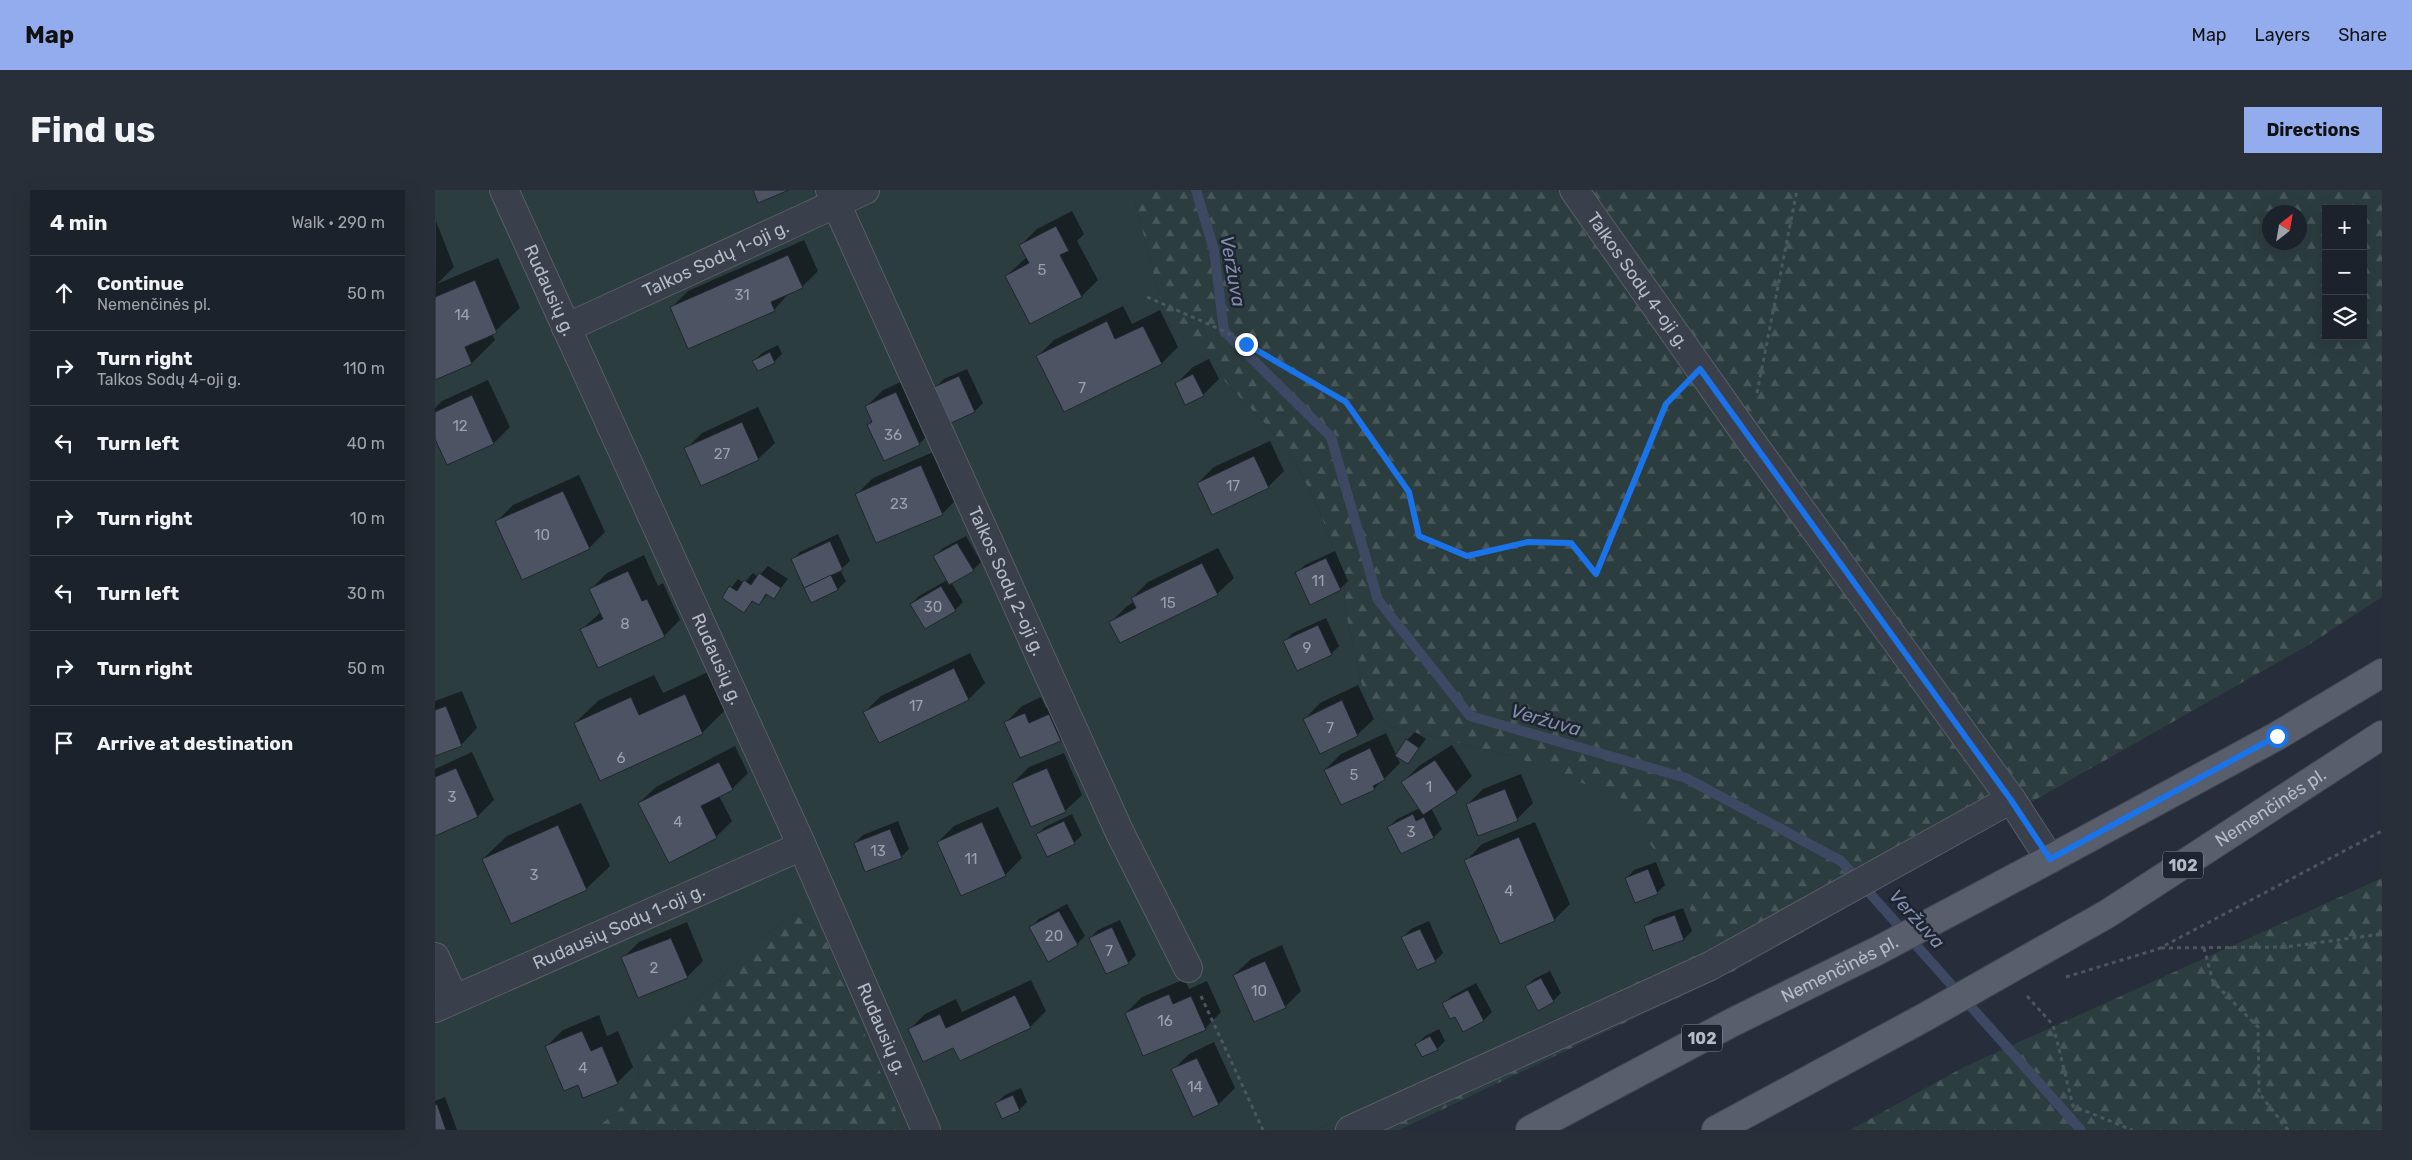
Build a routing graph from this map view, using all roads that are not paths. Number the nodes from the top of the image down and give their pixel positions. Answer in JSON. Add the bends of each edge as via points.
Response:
{"nodes":[{"id":1,"x":504,"y":190,"type":"edge"},
{"id":2,"x":865,"y":190,"type":"edge"},
{"id":3,"x":1575,"y":190,"type":"edge"},
{"id":4,"x":833,"y":197,"type":"edge"},
{"id":5,"x":567,"y":328,"type":"junction"},
{"id":6,"x":2382,"y":673,"type":"edge"},
{"id":7,"x":2382,"y":735,"type":"edge"},
{"id":8,"x":2011,"y":800,"type":"junction"},
{"id":9,"x":802,"y":846,"type":"junction"},
{"id":10,"x":2050,"y":859,"type":"junction"},
{"id":11,"x":435,"y":957,"type":"edge"},
{"id":12,"x":1188,"y":968,"type":"road end"},
{"id":13,"x":444,"y":1003,"type":"edge"},
{"id":14,"x":926,"y":1130,"type":"edge"},
{"id":15,"x":1350,"y":1130,"type":"edge"},
{"id":16,"x":1530,"y":1130,"type":"edge"},
{"id":17,"x":1716,"y":1130,"type":"edge"}],
"edges":[{"from":1,"to":5,"type":"street","name":"Rudausių g."},
{"from":2,"to":4,"type":"street","name":"Talkos Sodų 1-oji g."},
{"from":3,"to":8,"type":"street","name":"Talkos Sodų 4-oji g.","via":[[1748,437]]},
{"from":4,"to":5,"type":"street","name":"Talkos Sodų 1-oji g."},
{"from":4,"to":12,"type":"street","name":"Talkos Sodų 2-oji g.","via":[[1119,833]]},
{"from":5,"to":9,"type":"street","name":"Rudausių g."},
{"from":6,"to":10,"type":"main road","name":"Nemenčinės pl.","number":"102","via":[[2277,736]]},
{"from":7,"to":17,"type":"main road","name":"Nemenčinės pl.","number":"102","via":[[2107,914]]},
{"from":8,"to":10,"type":"street","name":"Talkos Sodų 4-oji g."},
{"from":8,"to":15,"type":"street","via":[[1710,966]]},
{"from":9,"to":13,"type":"street","name":"Rudausių Sodų 1-oji g."},
{"from":9,"to":14,"type":"street","name":"Rudausių g."},
{"from":10,"to":16,"type":"main road","name":"Nemenčinės pl.","number":"102"},
{"from":11,"to":13,"type":"street"}]}
